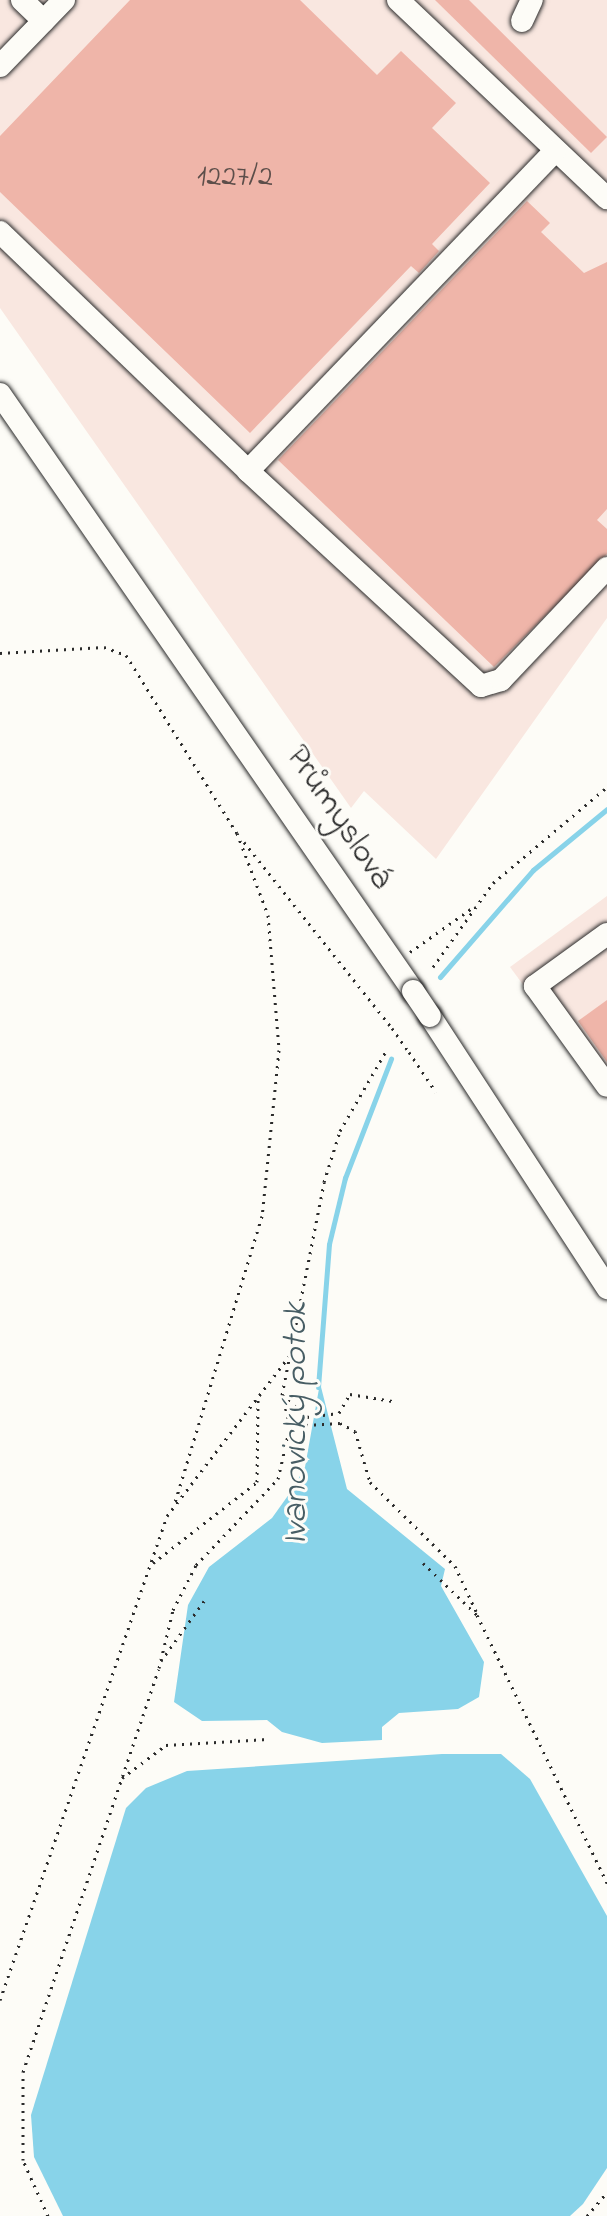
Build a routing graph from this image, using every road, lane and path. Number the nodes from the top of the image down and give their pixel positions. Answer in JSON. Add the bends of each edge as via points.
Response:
{"nodes":[{"id":1,"x":22,"y":0,"type":"edge"},
{"id":2,"x":64,"y":0,"type":"edge"},
{"id":3,"x":398,"y":0,"type":"edge"},
{"id":4,"x":532,"y":0,"type":"edge"},
{"id":5,"x":44,"y":21,"type":"junction"},
{"id":6,"x":522,"y":21,"type":"dead end"},
{"id":7,"x":0,"y":66,"type":"edge"},
{"id":8,"x":555,"y":151,"type":"junction"},
{"id":9,"x":603,"y":189,"type":"edge"},
{"id":10,"x":0,"y":232,"type":"edge"},
{"id":11,"x":0,"y":394,"type":"edge"},
{"id":12,"x":248,"y":471,"type":"junction"},
{"id":13,"x":607,"y":568,"type":"edge"},
{"id":14,"x":0,"y":653,"type":"edge"},
{"id":15,"x":607,"y":787,"type":"edge"},
{"id":16,"x":237,"y":833,"type":"junction"},
{"id":17,"x":476,"y":906,"type":"junction"},
{"id":18,"x":607,"y":934,"type":"edge"},
{"id":19,"x":410,"y":952,"type":"dead end"},
{"id":20,"x":433,"y":967,"type":"dead end"},
{"id":21,"x":386,"y":1051,"type":"dead end"},
{"id":22,"x":607,"y":1086,"type":"edge"},
{"id":23,"x":436,"y":1092,"type":"dead end"},
{"id":24,"x":607,"y":1288,"type":"edge"},
{"id":25,"x":294,"y":1350,"type":"junction"},
{"id":26,"x":282,"y":1395,"type":"junction"},
{"id":27,"x":258,"y":1396,"type":"junction"},
{"id":28,"x":392,"y":1401,"type":"dead end"},
{"id":29,"x":290,"y":1426,"type":"junction"},
{"id":30,"x":175,"y":1503,"type":"junction"},
{"id":31,"x":423,"y":1563,"type":"dead end"},
{"id":32,"x":152,"y":1564,"type":"junction"},
{"id":33,"x":204,"y":1601,"type":"dead end"},
{"id":34,"x":477,"y":1615,"type":"junction"},
{"id":35,"x":159,"y":1668,"type":"junction"},
{"id":36,"x":268,"y":1739,"type":"dead end"},
{"id":37,"x":120,"y":1781,"type":"junction"},
{"id":38,"x":607,"y":1883,"type":"edge"},
{"id":39,"x":0,"y":2000,"type":"edge"},
{"id":40,"x":607,"y":2192,"type":"edge"},
{"id":41,"x":48,"y":2216,"type":"edge"},
{"id":42,"x":587,"y":2216,"type":"edge"}],
"edges":[{"from":1,"to":5,"type":"street"},
{"from":2,"to":5,"type":"street"},
{"from":3,"to":8,"type":"street"},
{"from":4,"to":6,"type":"street"},
{"from":5,"to":7,"type":"street"},
{"from":8,"to":9,"type":"street"},
{"from":8,"to":12,"type":"street"},
{"from":10,"to":12,"type":"street"},
{"from":11,"to":24,"type":"street","name":"Průmyslová","bridge":true,"via":[[430,1016]]},
{"from":12,"to":13,"type":"street","via":[[481,686],[501,680]]},
{"from":14,"to":16,"type":"path","via":[[104,647],[126,655]]},
{"from":15,"to":17,"type":"path","via":[[526,851]]},
{"from":16,"to":23,"type":"path","bridge":true,"via":[[392,1028]]},
{"from":16,"to":30,"type":"path","via":[[260,885],[276,959],[276,1086],[256,1241]]},
{"from":17,"to":19,"type":"path"},
{"from":17,"to":20,"type":"path"},
{"from":18,"to":22,"type":"street","via":[[535,986]]},
{"from":21,"to":25,"type":"path","via":[[340,1131],[324,1182]]},
{"from":25,"to":26,"type":"path"},
{"from":25,"to":27,"type":"path"},
{"from":26,"to":28,"type":"path","via":[[307,1417],[331,1416],[350,1394]]},
{"from":26,"to":29,"type":"path"},
{"from":27,"to":30,"type":"path"},
{"from":27,"to":32,"type":"path","via":[[257,1482]]},
{"from":29,"to":34,"type":"path","via":[[332,1423],[355,1431],[370,1482],[455,1566]]},
{"from":29,"to":35,"type":"path","via":[[272,1489],[207,1550],[185,1583]]},
{"from":30,"to":32,"type":"path"},
{"from":31,"to":34,"type":"path"},
{"from":32,"to":39,"type":"path"},
{"from":33,"to":35,"type":"path"},
{"from":34,"to":38,"type":"path"},
{"from":35,"to":37,"type":"path"},
{"from":36,"to":37,"type":"path","via":[[166,1745]]},
{"from":37,"to":41,"type":"path","via":[[23,2072],[23,2160]]},
{"from":40,"to":42,"type":"path"}]}
